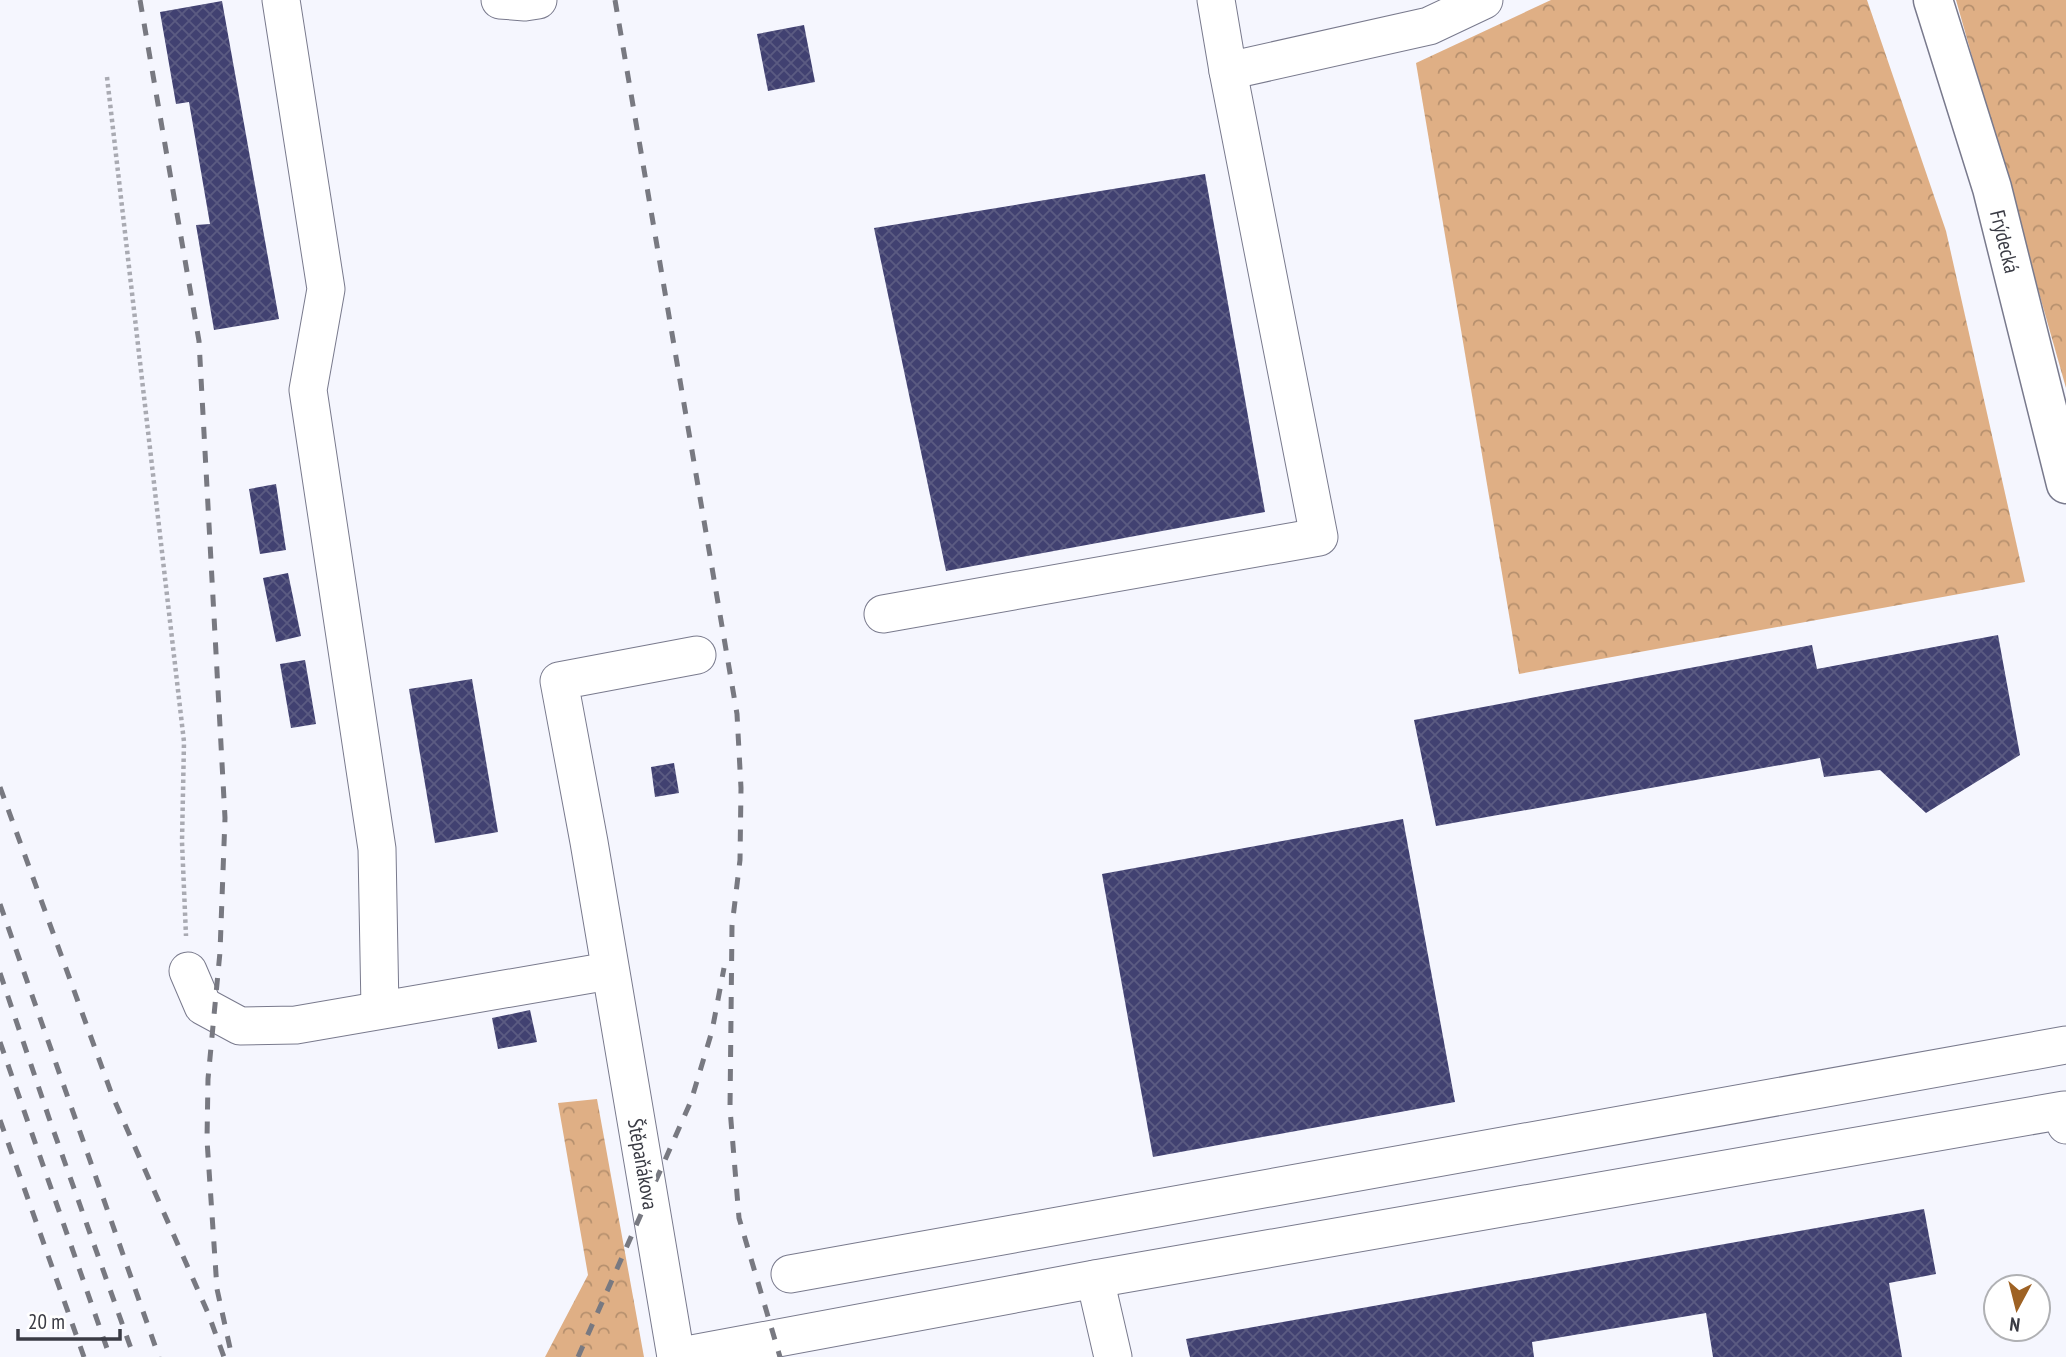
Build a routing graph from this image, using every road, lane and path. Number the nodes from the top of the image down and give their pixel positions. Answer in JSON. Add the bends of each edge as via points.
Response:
{"nodes":[{"id":1,"x":281,"y":0,"type":"edge"},
{"id":2,"x":500,"y":0,"type":"edge"},
{"id":3,"x":538,"y":0,"type":"edge"},
{"id":4,"x":1216,"y":0,"type":"edge"},
{"id":5,"x":1484,"y":0,"type":"edge"},
{"id":6,"x":1933,"y":0,"type":"edge"},
{"id":7,"x":1228,"y":71,"type":"junction"},
{"id":8,"x":107,"y":77,"type":"dead end"},
{"id":9,"x":2066,"y":484,"type":"edge"},
{"id":10,"x":883,"y":614,"type":"dead end"},
{"id":11,"x":697,"y":655,"type":"dead end"},
{"id":12,"x":188,"y":971,"type":"joint"},
{"id":13,"x":609,"y":971,"type":"junction"},
{"id":14,"x":380,"y":1009,"type":"junction"},
{"id":15,"x":2066,"y":1045,"type":"edge"},
{"id":16,"x":2066,"y":1125,"type":"edge"},
{"id":17,"x":790,"y":1274,"type":"dead end"},
{"id":18,"x":1094,"y":1279,"type":"junction"},
{"id":19,"x":676,"y":1357,"type":"edge"},
{"id":20,"x":1113,"y":1357,"type":"edge"}],
"edges":[{"from":1,"to":14,"type":"street","via":[[326,289],[308,390],[377,849]]},
{"from":2,"to":3,"type":"street"},
{"from":4,"to":7,"type":"street"},
{"from":5,"to":7,"type":"street","via":[[1429,26]]},
{"from":6,"to":9,"type":"main road","name":"Frýdecká","via":[[1992,188]]},
{"from":7,"to":10,"type":"street","via":[[1319,537]]},
{"from":8,"to":12,"type":"path","via":[[184,741],[182,842]]},
{"from":11,"to":13,"type":"street","name":"Štěpaňákova","via":[[559,681]]},
{"from":12,"to":14,"type":"street","via":[[203,1006],[240,1026],[296,1025]]},
{"from":13,"to":14,"type":"street"},
{"from":13,"to":19,"type":"street","name":"Štěpaňákova"},
{"from":15,"to":17,"type":"street"},
{"from":16,"to":18,"type":"street","via":[[2064,1110]]},
{"from":18,"to":19,"type":"street"},
{"from":18,"to":20,"type":"street"}]}
